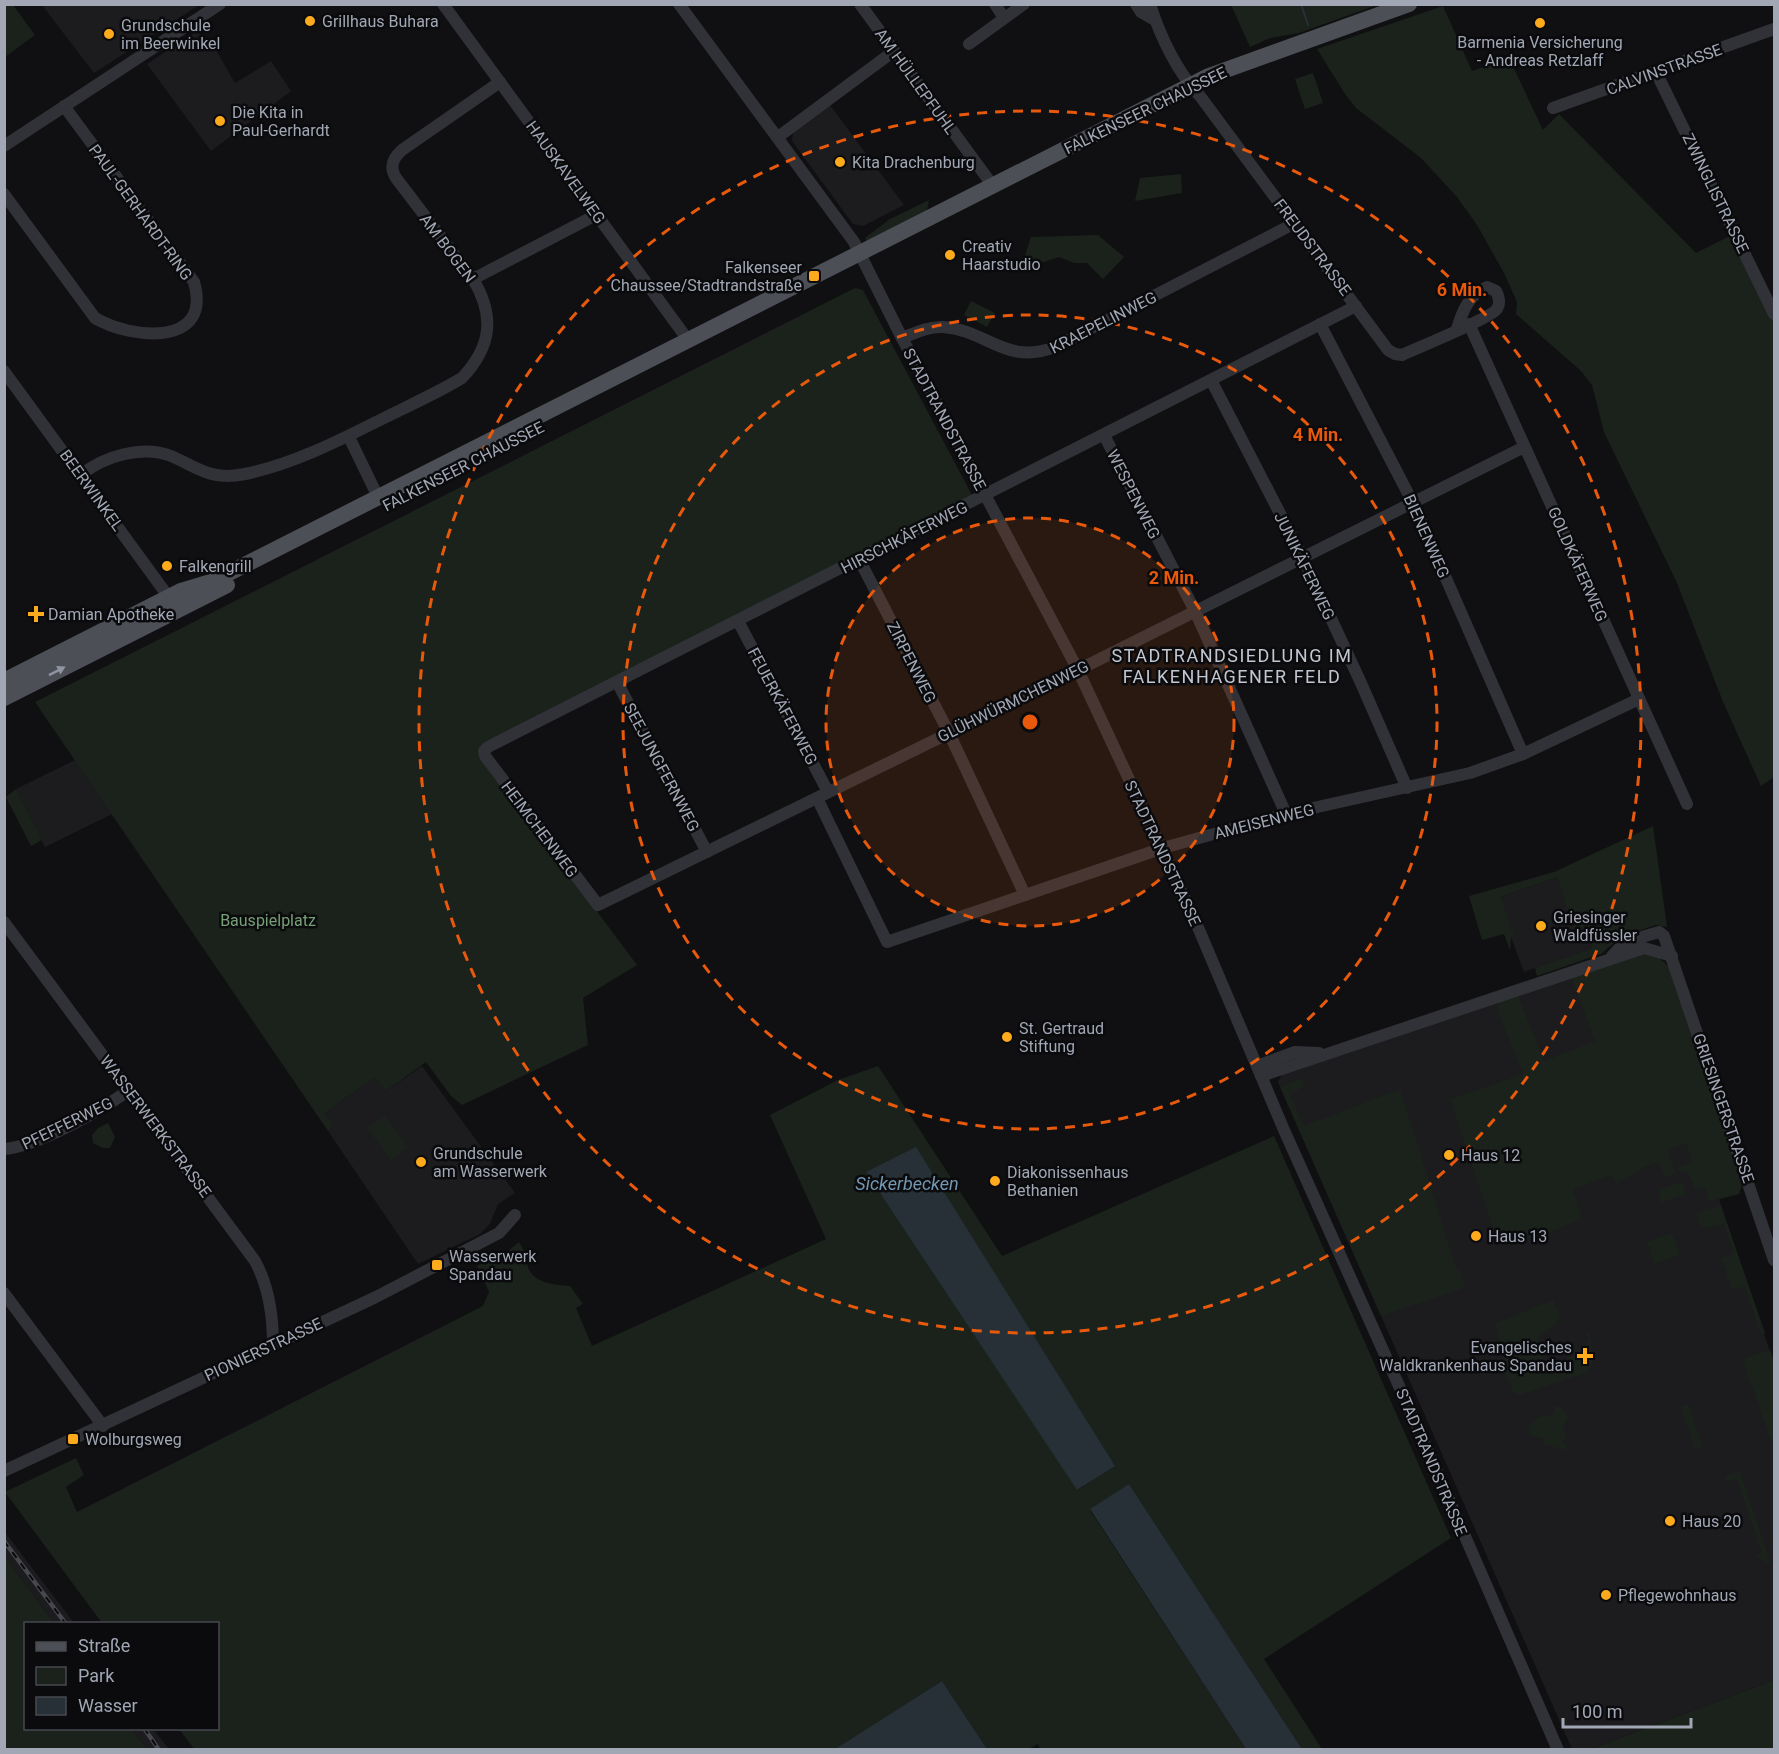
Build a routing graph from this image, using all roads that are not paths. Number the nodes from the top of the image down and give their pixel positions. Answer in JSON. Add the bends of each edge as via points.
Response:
{"nodes":[{"id":1,"x":220,"y":4,"type":"edge"},
{"id":2,"x":443,"y":4,"type":"edge"},
{"id":3,"x":679,"y":4,"type":"edge"},
{"id":4,"x":860,"y":4,"type":"edge"},
{"id":5,"x":995,"y":4,"type":"edge"},
{"id":6,"x":1024,"y":4,"type":"edge"},
{"id":7,"x":1136,"y":4,"type":"edge"},
{"id":8,"x":1150,"y":4,"type":"edge"},
{"id":9,"x":1409,"y":4,"type":"edge"},
{"id":10,"x":1004,"y":18,"type":"junction"},
{"id":11,"x":1155,"y":20,"type":"junction"},
{"id":12,"x":1774,"y":29,"type":"edge"},
{"id":13,"x":969,"y":44,"type":"dead end"},
{"id":14,"x":894,"y":51,"type":"junction"},
{"id":15,"x":1656,"y":72,"type":"junction"},
{"id":16,"x":500,"y":82,"type":"junction"},
{"id":17,"x":1190,"y":86,"type":"junction"},
{"id":18,"x":64,"y":106,"type":"junction"},
{"id":19,"x":1553,"y":108,"type":"dead end"},
{"id":20,"x":778,"y":137,"type":"junction"},
{"id":21,"x":4,"y":146,"type":"edge"},
{"id":22,"x":993,"y":186,"type":"junction"},
{"id":23,"x":4,"y":194,"type":"edge"},
{"id":24,"x":598,"y":214,"type":"junction"},
{"id":25,"x":1295,"y":223,"type":"junction"},
{"id":26,"x":861,"y":258,"type":"junction"},
{"id":27,"x":473,"y":279,"type":"junction"},
{"id":28,"x":1356,"y":306,"type":"junction"},
{"id":29,"x":1774,"y":314,"type":"edge"},
{"id":30,"x":1320,"y":324,"type":"junction"},
{"id":31,"x":1463,"y":327,"type":"joint"},
{"id":32,"x":902,"y":338,"type":"junction"},
{"id":33,"x":691,"y":345,"type":"junction"},
{"id":34,"x":4,"y":371,"type":"edge"},
{"id":35,"x":1211,"y":380,"type":"junction"},
{"id":36,"x":1104,"y":435,"type":"junction"},
{"id":37,"x":349,"y":436,"type":"junction"},
{"id":38,"x":1524,"y":447,"type":"junction"},
{"id":39,"x":81,"y":475,"type":"junction"},
{"id":40,"x":986,"y":495,"type":"junction"},
{"id":41,"x":380,"y":502,"type":"junction"},
{"id":42,"x":1413,"y":503,"type":"junction"},
{"id":43,"x":1303,"y":558,"type":"junction"},
{"id":44,"x":859,"y":559,"type":"junction"},
{"id":45,"x":173,"y":604,"type":"junction"},
{"id":46,"x":1195,"y":611,"type":"junction"},
{"id":47,"x":738,"y":621,"type":"junction"},
{"id":48,"x":1078,"y":670,"type":"junction"},
{"id":49,"x":4,"y":681,"type":"edge"},
{"id":50,"x":618,"y":682,"type":"junction"},
{"id":51,"x":4,"y":698,"type":"edge"},
{"id":52,"x":1639,"y":699,"type":"junction"},
{"id":53,"x":949,"y":733,"type":"junction"},
{"id":54,"x":484,"y":751,"type":"joint"},
{"id":55,"x":1523,"y":754,"type":"junction"},
{"id":56,"x":1407,"y":788,"type":"junction"},
{"id":57,"x":822,"y":795,"type":"junction"},
{"id":58,"x":1687,"y":804,"type":"dead end"},
{"id":59,"x":1286,"y":814,"type":"junction"},
{"id":60,"x":1162,"y":848,"type":"junction"},
{"id":61,"x":707,"y":852,"type":"junction"},
{"id":62,"x":1025,"y":895,"type":"junction"},
{"id":63,"x":598,"y":905,"type":"joint"},
{"id":64,"x":4,"y":922,"type":"edge"},
{"id":65,"x":887,"y":942,"type":"joint"},
{"id":66,"x":1672,"y":956,"type":"junction"},
{"id":67,"x":1610,"y":958,"type":"junction"},
{"id":68,"x":1259,"y":1070,"type":"junction"},
{"id":69,"x":128,"y":1090,"type":"junction"},
{"id":70,"x":4,"y":1149,"type":"edge"},
{"id":71,"x":515,"y":1215,"type":"dead end"},
{"id":72,"x":1774,"y":1260,"type":"edge"},
{"id":73,"x":4,"y":1293,"type":"edge"},
{"id":74,"x":273,"y":1344,"type":"junction"},
{"id":75,"x":103,"y":1425,"type":"junction"},
{"id":76,"x":4,"y":1471,"type":"edge"},
{"id":77,"x":1558,"y":1749,"type":"edge"}],
"edges":[{"from":1,"to":18,"type":"street"},
{"from":2,"to":16,"type":"street","name":"HAUSKAVELWEG"},
{"from":3,"to":20,"type":"street","name":"STADTRANDSTRASSE"},
{"from":4,"to":14,"type":"street","name":"AM HÜLLEPFUHL"},
{"from":5,"to":10,"type":"street"},
{"from":6,"to":10,"type":"street"},
{"from":7,"to":11,"type":"street"},
{"from":8,"to":11,"type":"street"},
{"from":9,"to":17,"type":"main road","name":"FALKENSEER CHAUSSEE","via":[[1224,70]]},
{"from":10,"to":13,"type":"street"},
{"from":11,"to":17,"type":"street","name":"FREUDSTRASSE"},
{"from":12,"to":15,"type":"street","name":"CALVINSTRASSE"},
{"from":14,"to":20,"type":"street"},
{"from":14,"to":22,"type":"street","name":"AM HÜLLEPFUHL"},
{"from":15,"to":19,"type":"street","name":"CALVINSTRASSE"},
{"from":15,"to":29,"type":"street","name":"ZWINGLISTRASSE"},
{"from":16,"to":24,"type":"street","name":"HAUSKAVELWEG"},
{"from":16,"to":27,"type":"street","name":"AM BOGEN","via":[[402,150],[392,166],[400,185]]},
{"from":17,"to":22,"type":"main road","name":"FALKENSEER CHAUSSEE"},
{"from":17,"to":25,"type":"street","name":"FREUDSTRASSE"},
{"from":18,"to":21,"type":"street"},
{"from":18,"to":23,"type":"street","name":"PAUL-GERHARDT-RING","via":[[194,282],[198,300],[191,319],[175,331],[161,334],[117,328],[95,318]]},
{"from":20,"to":26,"type":"street","name":"STADTRANDSTRASSE"},
{"from":22,"to":26,"type":"main road","name":"FALKENSEER CHAUSSEE","via":[[915,225]]},
{"from":24,"to":27,"type":"street"},
{"from":24,"to":33,"type":"street","name":"HAUSKAVELWEG"},
{"from":25,"to":28,"type":"street","name":"FREUDSTRASSE"},
{"from":25,"to":32,"type":"street","name":"KRAEPELINWEG","via":[[1042,352],[1010,351],[940,326]]},
{"from":26,"to":32,"type":"street","name":"STADTRANDSTRASSE"},
{"from":26,"to":33,"type":"main road","name":"FALKENSEER CHAUSSEE"},
{"from":27,"to":37,"type":"street","name":"AM BOGEN","via":[[483,296],[488,330],[474,364],[462,378]]},
{"from":28,"to":30,"type":"street","name":"HIRSCHKÄFERWEG"},
{"from":28,"to":31,"type":"street","name":"FREUDSTRASSE","via":[[1395,354],[1402,355]]},
{"from":30,"to":35,"type":"street","name":"HIRSCHKÄFERWEG"},
{"from":30,"to":42,"type":"street","name":"BIENENWEG"},
{"from":31,"to":38,"type":"street","name":"GOLDKÄFERWEG"},
{"from":32,"to":40,"type":"street","name":"STADTRANDSTRASSE"},
{"from":33,"to":41,"type":"main road","name":"FALKENSEER CHAUSSEE"},
{"from":34,"to":39,"type":"street","name":"BEERWINKEL"},
{"from":35,"to":36,"type":"street","name":"HIRSCHKÄFERWEG"},
{"from":35,"to":43,"type":"street","name":"JUNIKÄFERWEG"},
{"from":36,"to":40,"type":"street","name":"HIRSCHKÄFERWEG"},
{"from":36,"to":46,"type":"street","name":"WESPENWEG"},
{"from":37,"to":39,"type":"street","name":"AM BOGEN","via":[[298,457],[226,477],[194,469],[162,453],[138,451]]},
{"from":37,"to":41,"type":"street"},
{"from":38,"to":42,"type":"street","name":"GLÜHWÜRMCHENWEG"},
{"from":38,"to":52,"type":"street","name":"GOLDKÄFERWEG"},
{"from":39,"to":45,"type":"street","name":"BEERWINKEL"},
{"from":40,"to":44,"type":"street","name":"HIRSCHKÄFERWEG"},
{"from":40,"to":48,"type":"street","name":"STADTRANDSTRASSE"},
{"from":41,"to":45,"type":"main road","name":"FALKENSEER CHAUSSEE"},
{"from":42,"to":43,"type":"street","name":"GLÜHWÜRMCHENWEG"},
{"from":42,"to":55,"type":"street","name":"BIENENWEG"},
{"from":43,"to":46,"type":"street","name":"GLÜHWÜRMCHENWEG"},
{"from":43,"to":56,"type":"street","name":"JUNIKÄFERWEG"},
{"from":44,"to":47,"type":"street","name":"HIRSCHKÄFERWEG"},
{"from":44,"to":53,"type":"street","name":"ZIRPENWEG"},
{"from":45,"to":49,"type":"main road","name":"FALKENSEER CHAUSSEE"},
{"from":51,"to":45,"type":"main road","name":"FALKENSEER CHAUSSEE","one_way":true},
{"from":46,"to":48,"type":"street","name":"GLÜHWÜRMCHENWEG"},
{"from":46,"to":59,"type":"street","name":"WESPENWEG"},
{"from":47,"to":50,"type":"street","name":"HIRSCHKÄFERWEG"},
{"from":47,"to":57,"type":"street","name":"FEUERKÄFERWEG"},
{"from":48,"to":53,"type":"street","name":"GLÜHWÜRMCHENWEG"},
{"from":48,"to":60,"type":"street","name":"STADTRANDSTRASSE"},
{"from":50,"to":54,"type":"street","name":"HIRSCHKÄFERWEG"},
{"from":50,"to":61,"type":"street","name":"SEEJUNGFERNWEG"},
{"from":52,"to":55,"type":"street","name":"AMEISENWEG"},
{"from":52,"to":58,"type":"street","name":"GOLDKÄFERWEG"},
{"from":53,"to":57,"type":"street","name":"GLÜHWÜRMCHENWEG"},
{"from":53,"to":62,"type":"street","name":"ZIRPENWEG"},
{"from":54,"to":63,"type":"street","name":"HEIMCHENWEG"},
{"from":55,"to":56,"type":"street","name":"AMEISENWEG","via":[[1470,773]]},
{"from":56,"to":59,"type":"street","name":"AMEISENWEG"},
{"from":57,"to":61,"type":"street","name":"GLÜHWÜRMCHENWEG"},
{"from":57,"to":65,"type":"street","name":"FEUERKÄFERWEG"},
{"from":59,"to":60,"type":"street","name":"AMEISENWEG"},
{"from":60,"to":62,"type":"street","name":"AMEISENWEG"},
{"from":60,"to":68,"type":"street","name":"STADTRANDSTRASSE"},
{"from":61,"to":63,"type":"street","name":"GLÜHWÜRMCHENWEG"},
{"from":62,"to":65,"type":"street","name":"AMEISENWEG"},
{"from":64,"to":69,"type":"street","name":"WASSERWERKSTRASSE"},
{"from":66,"to":67,"type":"street","name":"GRIESINGERSTRASSE","via":[[1644,948]]},
{"from":66,"to":67,"type":"street","name":"GRIESINGERSTRASSE","via":[[1659,932],[1625,942]]},
{"from":66,"to":72,"type":"street","name":"GRIESINGERSTRASSE"},
{"from":67,"to":68,"type":"street","name":"GRIESINGERSTRASSE","via":[[1327,1053]]},
{"from":68,"to":77,"type":"street","name":"STADTRANDSTRASSE"},
{"from":69,"to":70,"type":"street","name":"PFEFFERWEG","via":[[47,1136],[19,1148]]},
{"from":69,"to":74,"type":"street","name":"WASSERWERKSTRASSE","via":[[255,1261],[267,1288]]},
{"from":71,"to":74,"type":"street","name":"PIONIERSTRASSE","via":[[499,1233],[479,1244]]},
{"from":73,"to":75,"type":"street"},
{"from":74,"to":75,"type":"street","name":"PIONIERSTRASSE"},
{"from":75,"to":76,"type":"street","name":"PIONIERSTRASSE"}]}
